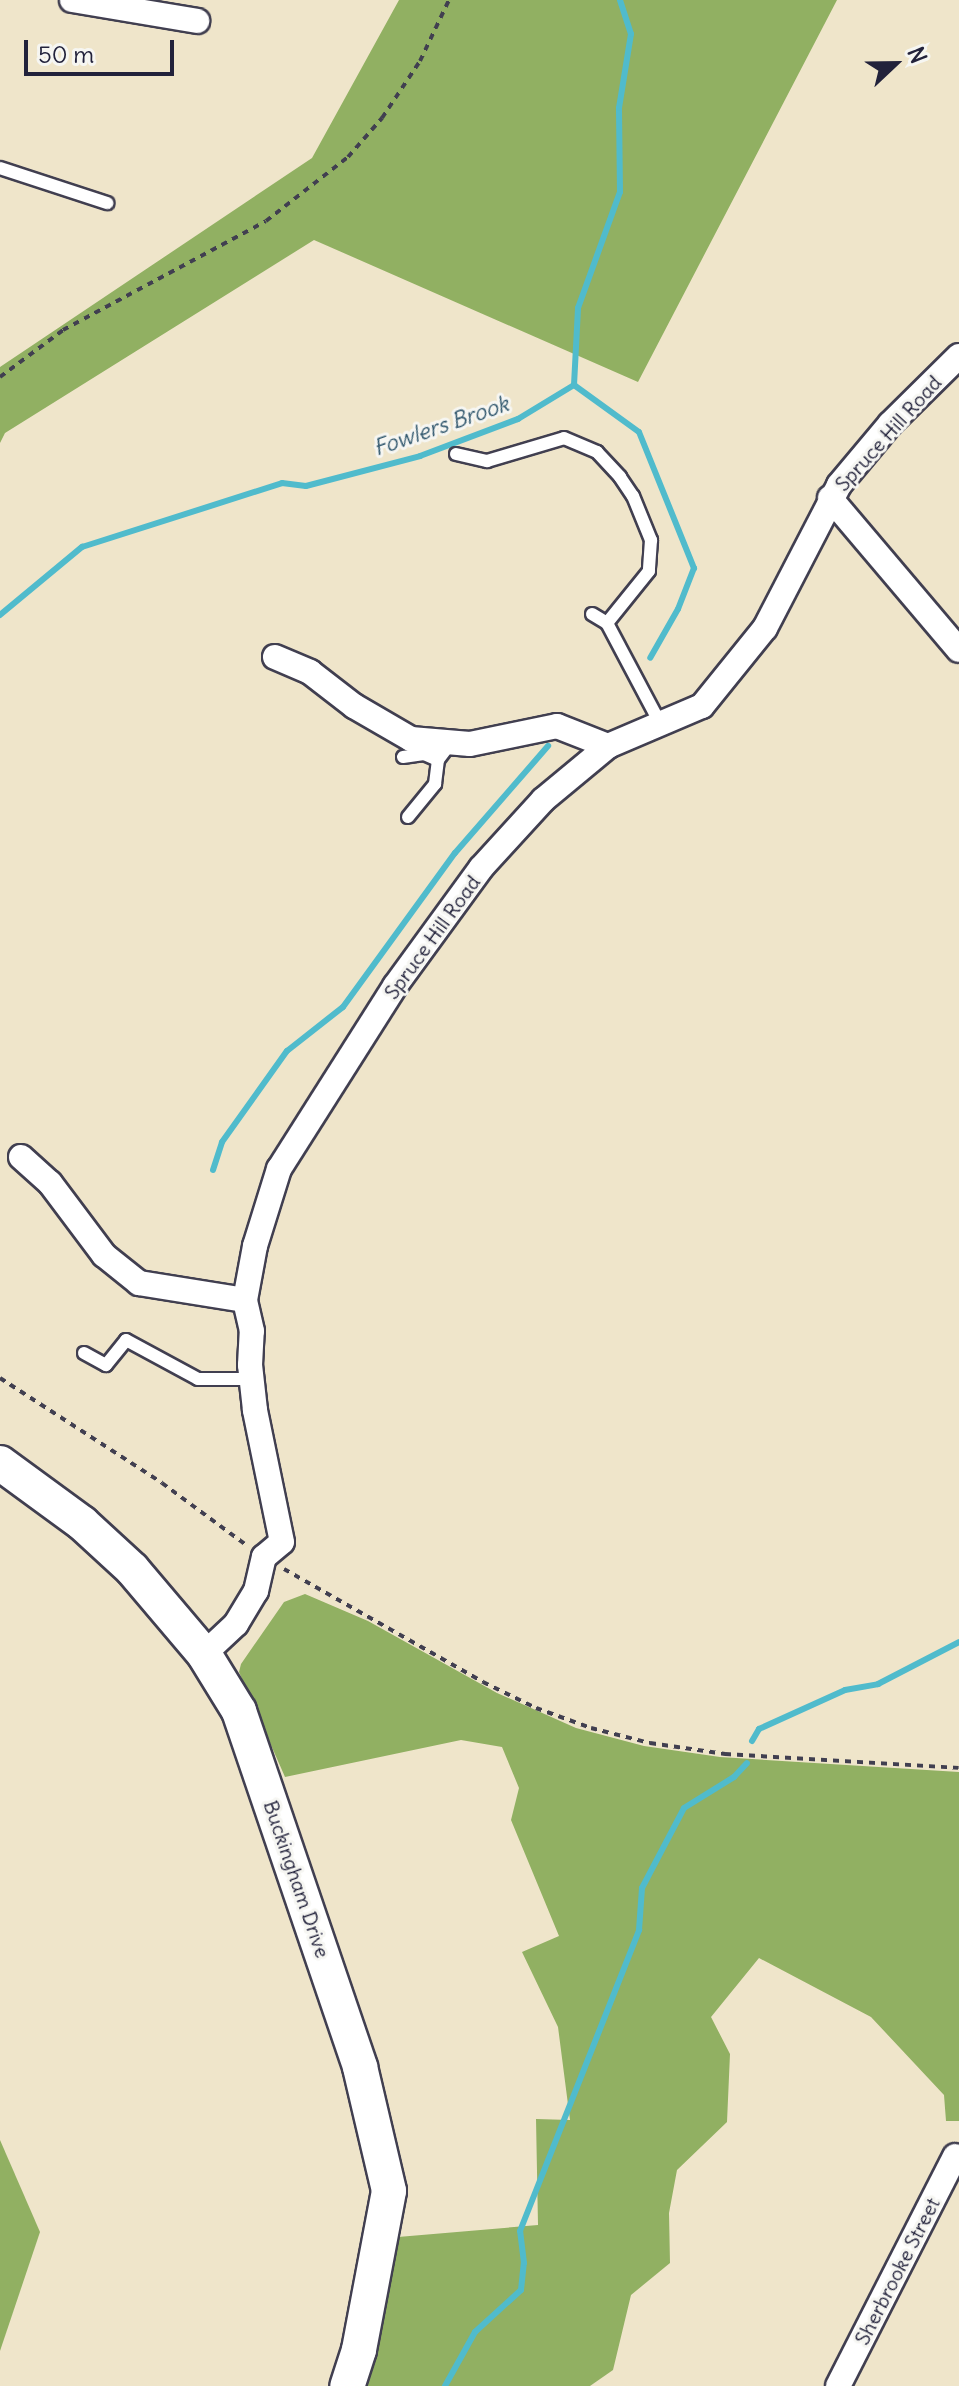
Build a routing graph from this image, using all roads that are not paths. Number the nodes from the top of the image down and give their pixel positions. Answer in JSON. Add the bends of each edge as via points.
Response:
{"nodes":[{"id":1,"x":72,"y":0,"type":"edge"},
{"id":2,"x":197,"y":21,"type":"dead end"},
{"id":3,"x":0,"y":168,"type":"edge"},
{"id":4,"x":107,"y":203,"type":"dead end"},
{"id":5,"x":959,"y":356,"type":"edge"},
{"id":6,"x":456,"y":454,"type":"dead end"},
{"id":7,"x":830,"y":498,"type":"junction"},
{"id":8,"x":592,"y":614,"type":"dead end"},
{"id":9,"x":607,"y":623,"type":"junction"},
{"id":10,"x":959,"y":650,"type":"edge"},
{"id":11,"x":275,"y":657,"type":"dead end"},
{"id":12,"x":660,"y":723,"type":"junction"},
{"id":13,"x":608,"y":746,"type":"junction"},
{"id":14,"x":445,"y":751,"type":"junction"},
{"id":15,"x":403,"y":757,"type":"dead end"},
{"id":16,"x":408,"y":817,"type":"dead end"},
{"id":17,"x":21,"y":1157,"type":"dead end"},
{"id":18,"x":245,"y":1300,"type":"junction"},
{"id":19,"x":84,"y":1353,"type":"dead end"},
{"id":20,"x":251,"y":1379,"type":"junction"},
{"id":21,"x":0,"y":1463,"type":"edge"},
{"id":22,"x":204,"y":1654,"type":"junction"},
{"id":23,"x":955,"y":2156,"type":"dead end"},
{"id":24,"x":347,"y":2386,"type":"edge"},
{"id":25,"x":838,"y":2386,"type":"edge"}],
"edges":[{"from":1,"to":2,"type":"street"},
{"from":3,"to":4,"type":"lane"},
{"from":5,"to":7,"type":"street","name":"Spruce Hill Road","via":[[890,424]]},
{"from":6,"to":9,"type":"lane","via":[[487,461],[564,438],[597,452],[620,477],[651,540],[649,571]]},
{"from":7,"to":10,"type":"street"},
{"from":7,"to":12,"type":"street","name":"Spruce Hill Road","via":[[765,628],[702,706]]},
{"from":8,"to":9,"type":"lane"},
{"from":9,"to":12,"type":"lane"},
{"from":11,"to":14,"type":"street","via":[[310,672],[354,706],[411,739]]},
{"from":12,"to":13,"type":"street","name":"Spruce Hill Road"},
{"from":13,"to":14,"type":"street","via":[[557,726]]},
{"from":13,"to":18,"type":"street","name":"Spruce Hill Road","via":[[543,800],[481,868],[395,986],[279,1169]]},
{"from":14,"to":15,"type":"lane"},
{"from":14,"to":16,"type":"lane","via":[[435,784]]},
{"from":17,"to":18,"type":"street","via":[[50,1183],[104,1255],[139,1283]]},
{"from":18,"to":20,"type":"street","name":"Spruce Hill Road","via":[[252,1331]]},
{"from":19,"to":20,"type":"lane","via":[[106,1365],[126,1340],[198,1379]]},
{"from":20,"to":22,"type":"street","name":"Spruce Hill Road","via":[[282,1542],[264,1557],[243,1614]]},
{"from":21,"to":22,"type":"street","name":"Buckingham Drive","via":[[107,1545],[156,1594]]},
{"from":22,"to":24,"type":"street","name":"Buckingham Drive","via":[[239,1711],[297,1877],[360,2067],[389,2191],[359,2350]]},
{"from":23,"to":25,"type":"street","name":"Sherbrooke Street"}]}
